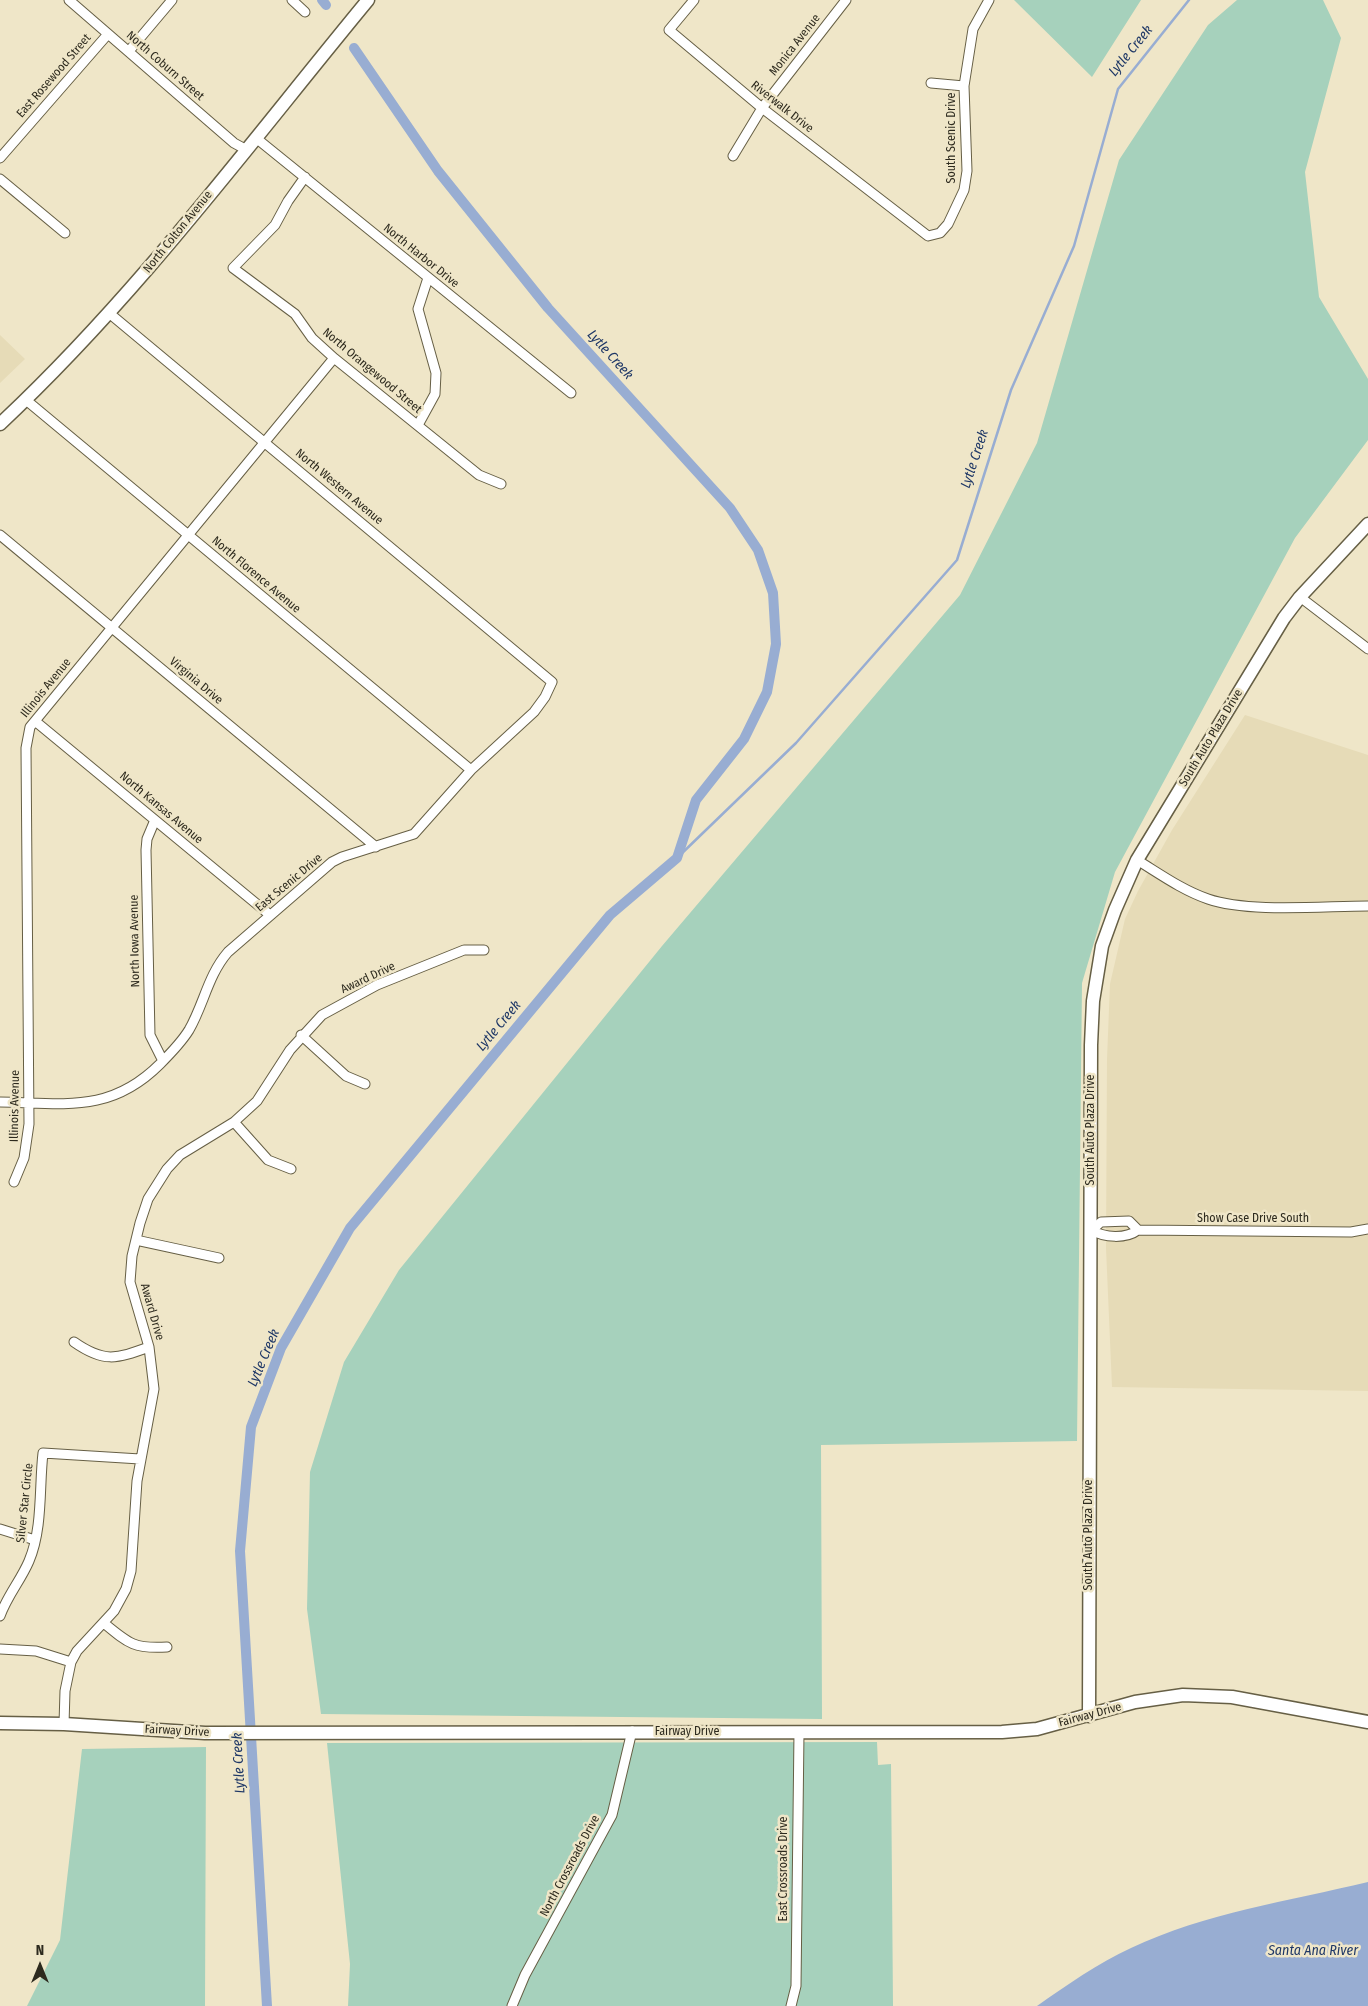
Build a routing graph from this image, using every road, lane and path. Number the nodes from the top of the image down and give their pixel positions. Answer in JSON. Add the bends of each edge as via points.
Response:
{"nodes":[{"id":1,"x":69,"y":0,"type":"edge"},
{"id":2,"x":172,"y":0,"type":"edge"},
{"id":3,"x":292,"y":0,"type":"edge"},
{"id":4,"x":368,"y":0,"type":"edge"},
{"id":5,"x":694,"y":0,"type":"edge"},
{"id":6,"x":846,"y":0,"type":"edge"},
{"id":7,"x":989,"y":0,"type":"edge"},
{"id":8,"x":305,"y":12,"type":"dead end"},
{"id":9,"x":108,"y":34,"type":"junction"},
{"id":10,"x":129,"y":51,"type":"junction"},
{"id":11,"x":931,"y":83,"type":"dead end"},
{"id":12,"x":964,"y":86,"type":"junction"},
{"id":13,"x":762,"y":108,"type":"junction"},
{"id":14,"x":256,"y":138,"type":"junction"},
{"id":15,"x":245,"y":149,"type":"junction"},
{"id":16,"x":733,"y":156,"type":"dead end"},
{"id":17,"x":0,"y":158,"type":"edge"},
{"id":18,"x":305,"y":177,"type":"junction"},
{"id":19,"x":0,"y":179,"type":"edge"},
{"id":20,"x":883,"y":199,"type":"joint"},
{"id":21,"x":65,"y":233,"type":"dead end"},
{"id":22,"x":428,"y":278,"type":"junction"},
{"id":23,"x":109,"y":313,"type":"junction"},
{"id":24,"x":334,"y":358,"type":"junction"},
{"id":25,"x":571,"y":393,"type":"dead end"},
{"id":26,"x":26,"y":400,"type":"junction"},
{"id":27,"x":0,"y":424,"type":"edge"},
{"id":28,"x":418,"y":425,"type":"junction"},
{"id":29,"x":266,"y":442,"type":"junction"},
{"id":30,"x":501,"y":484,"type":"dead end"},
{"id":31,"x":1368,"y":524,"type":"edge"},
{"id":32,"x":0,"y":535,"type":"edge"},
{"id":33,"x":188,"y":535,"type":"junction"},
{"id":34,"x":1300,"y":597,"type":"junction"},
{"id":35,"x":112,"y":628,"type":"junction"},
{"id":36,"x":1368,"y":649,"type":"edge"},
{"id":37,"x":552,"y":682,"type":"joint"},
{"id":38,"x":35,"y":721,"type":"junction"},
{"id":39,"x":471,"y":770,"type":"junction"},
{"id":40,"x":155,"y":820,"type":"junction"},
{"id":41,"x":376,"y":847,"type":"junction"},
{"id":42,"x":1137,"y":860,"type":"junction"},
{"id":43,"x":1368,"y":906,"type":"edge"},
{"id":44,"x":270,"y":916,"type":"junction"},
{"id":45,"x":484,"y":950,"type":"dead end"},
{"id":46,"x":301,"y":1036,"type":"junction"},
{"id":47,"x":163,"y":1061,"type":"junction"},
{"id":48,"x":365,"y":1084,"type":"dead end"},
{"id":49,"x":0,"y":1102,"type":"edge"},
{"id":50,"x":29,"y":1102,"type":"junction"},
{"id":51,"x":234,"y":1122,"type":"junction"},
{"id":52,"x":291,"y":1169,"type":"dead end"},
{"id":53,"x":14,"y":1182,"type":"dead end"},
{"id":54,"x":1368,"y":1229,"type":"edge"},
{"id":55,"x":1092,"y":1230,"type":"junction"},
{"id":56,"x":1138,"y":1230,"type":"junction"},
{"id":57,"x":136,"y":1240,"type":"junction"},
{"id":58,"x":219,"y":1258,"type":"dead end"},
{"id":59,"x":74,"y":1342,"type":"dead end"},
{"id":60,"x":149,"y":1347,"type":"junction"},
{"id":61,"x":140,"y":1459,"type":"junction"},
{"id":62,"x":0,"y":1529,"type":"edge"},
{"id":63,"x":35,"y":1540,"type":"junction"},
{"id":64,"x":0,"y":1616,"type":"edge"},
{"id":65,"x":104,"y":1624,"type":"junction"},
{"id":66,"x":167,"y":1647,"type":"dead end"},
{"id":67,"x":0,"y":1649,"type":"edge"},
{"id":68,"x":71,"y":1662,"type":"junction"},
{"id":69,"x":1089,"y":1716,"type":"junction"},
{"id":70,"x":1368,"y":1722,"type":"edge"},
{"id":71,"x":0,"y":1723,"type":"edge"},
{"id":72,"x":64,"y":1724,"type":"junction"},
{"id":73,"x":632,"y":1731,"type":"junction"},
{"id":74,"x":798,"y":1732,"type":"junction"},
{"id":75,"x":512,"y":2006,"type":"edge"},
{"id":76,"x":790,"y":2006,"type":"edge"}],
"edges":[{"from":1,"to":9,"type":"street","name":"North Coburn Street"},
{"from":2,"to":10,"type":"street"},
{"from":3,"to":8,"type":"street"},
{"from":4,"to":14,"type":"street","name":"North Colton Avenue"},
{"from":5,"to":13,"type":"street","name":"Riverwalk Drive","via":[[669,30]]},
{"from":6,"to":13,"type":"street","name":"Monica Avenue"},
{"from":7,"to":12,"type":"street","name":"South Scenic Drive","via":[[973,29]]},
{"from":9,"to":10,"type":"street","name":"North Coburn Street"},
{"from":9,"to":17,"type":"street","name":"East Rosewood Street"},
{"from":10,"to":15,"type":"street","name":"North Coburn Street","via":[[234,143]]},
{"from":11,"to":12,"type":"street","name":"South Scenic Drive"},
{"from":12,"to":20,"type":"street","name":"South Scenic Drive","via":[[967,170],[964,190],[948,224],[940,233],[928,236]]},
{"from":13,"to":16,"type":"street","name":"Monica Avenue"},
{"from":13,"to":20,"type":"street","name":"Riverwalk Drive"},
{"from":14,"to":15,"type":"street","name":"North Colton Avenue"},
{"from":14,"to":18,"type":"street","name":"North Harbor Drive"},
{"from":15,"to":23,"type":"street","name":"North Colton Avenue"},
{"from":18,"to":22,"type":"street","name":"North Harbor Drive"},
{"from":18,"to":24,"type":"street","name":"North Orangewood Street","via":[[275,225],[233,268],[295,314],[312,338]]},
{"from":19,"to":21,"type":"street"},
{"from":22,"to":25,"type":"street","name":"North Harbor Drive"},
{"from":22,"to":28,"type":"street","via":[[418,309],[436,373],[436,394]]},
{"from":23,"to":26,"type":"street","name":"North Colton Avenue"},
{"from":23,"to":29,"type":"street","name":"North Western Avenue"},
{"from":24,"to":28,"type":"street","name":"North Orangewood Street"},
{"from":24,"to":29,"type":"street","name":"Illinois Avenue"},
{"from":26,"to":27,"type":"street","name":"North Colton Avenue"},
{"from":26,"to":33,"type":"street","name":"North Florence Avenue"},
{"from":28,"to":30,"type":"street","name":"North Orangewood Street","via":[[479,475]]},
{"from":29,"to":33,"type":"street","name":"Illinois Avenue"},
{"from":29,"to":37,"type":"street","name":"North Western Avenue"},
{"from":31,"to":34,"type":"street","name":"South Auto Plaza Drive"},
{"from":32,"to":35,"type":"street","name":"Virginia Drive"},
{"from":33,"to":35,"type":"street","name":"Illinois Avenue"},
{"from":33,"to":39,"type":"street","name":"North Florence Avenue"},
{"from":34,"to":36,"type":"street"},
{"from":34,"to":42,"type":"street","name":"South Auto Plaza Drive","via":[[1262,652]]},
{"from":35,"to":38,"type":"street","name":"Illinois Avenue"},
{"from":35,"to":41,"type":"street","name":"Virginia Drive"},
{"from":37,"to":39,"type":"street","name":"East Scenic Drive","via":[[534,712]]},
{"from":38,"to":40,"type":"street","name":"North Kansas Avenue"},
{"from":38,"to":50,"type":"street","name":"Illinois Avenue","via":[[30,727],[26,748]]},
{"from":39,"to":41,"type":"street","name":"East Scenic Drive","via":[[414,834]]},
{"from":40,"to":44,"type":"street","name":"North Kansas Avenue"},
{"from":40,"to":47,"type":"street","name":"North Iowa Avenue","via":[[146,850],[150,1035]]},
{"from":41,"to":44,"type":"street","name":"East Scenic Drive","via":[[332,862]]},
{"from":42,"to":43,"type":"street","via":[[1208,899],[1227,903]]},
{"from":42,"to":55,"type":"street","name":"South Auto Plaza Drive","via":[[1102,946],[1093,1001],[1090,1080]]},
{"from":44,"to":47,"type":"street","name":"East Scenic Drive","via":[[220,960],[190,1028]]},
{"from":45,"to":46,"type":"street","name":"Award Drive","via":[[464,950],[377,985],[322,1015]]},
{"from":46,"to":48,"type":"street","via":[[346,1076]]},
{"from":46,"to":51,"type":"street","name":"Award Drive","via":[[265,1090]]},
{"from":47,"to":50,"type":"street","name":"East Scenic Drive","via":[[138,1084],[107,1098],[85,1103]]},
{"from":49,"to":50,"type":"street","name":"East Scenic Drive"},
{"from":50,"to":53,"type":"street","name":"Illinois Avenue","via":[[27,1145]]},
{"from":51,"to":52,"type":"street","via":[[268,1160]]},
{"from":51,"to":57,"type":"street","name":"Award Drive","via":[[185,1152],[167,1169],[148,1198]]},
{"from":54,"to":56,"type":"street","name":"Show Case Drive South","via":[[1350,1232]]},
{"from":55,"to":56,"type":"street","name":"Show Case Drive South","via":[[1100,1236],[1131,1236]]},
{"from":55,"to":56,"type":"street","name":"Show Case Drive South","via":[[1101,1222],[1129,1221]]},
{"from":55,"to":69,"type":"street","name":"South Auto Plaza Drive"},
{"from":57,"to":58,"type":"street"},
{"from":57,"to":60,"type":"street","name":"Award Drive","via":[[130,1282]]},
{"from":59,"to":60,"type":"street","via":[[93,1355],[105,1357],[127,1355]]},
{"from":60,"to":61,"type":"street","name":"Award Drive","via":[[154,1389]]},
{"from":61,"to":63,"type":"street","name":"Silver Star Circle","via":[[43,1453]]},
{"from":61,"to":65,"type":"street","name":"Award Drive","via":[[131,1571],[122,1597]]},
{"from":62,"to":63,"type":"street"},
{"from":63,"to":64,"type":"street","name":"Silver Star Circle","via":[[30,1560]]},
{"from":65,"to":66,"type":"street","via":[[137,1646]]},
{"from":65,"to":68,"type":"street","name":"Award Drive","via":[[77,1651]]},
{"from":67,"to":68,"type":"street","via":[[36,1651]]},
{"from":68,"to":72,"type":"street","name":"Award Drive","via":[[65,1691]]},
{"from":69,"to":70,"type":"street","name":"Fairway Drive","via":[[1135,1702],[1206,1695]]},
{"from":69,"to":74,"type":"street","name":"Fairway Drive","via":[[1038,1729],[1002,1732]]},
{"from":71,"to":72,"type":"street","name":"Fairway Drive"},
{"from":72,"to":73,"type":"street","name":"Fairway Drive","via":[[205,1733]]},
{"from":73,"to":74,"type":"street","name":"Fairway Drive"},
{"from":73,"to":75,"type":"street","name":"North Crossroads Drive","via":[[612,1815],[525,1975]]},
{"from":74,"to":76,"type":"street","name":"East Crossroads Drive","via":[[796,1986]]}]}
